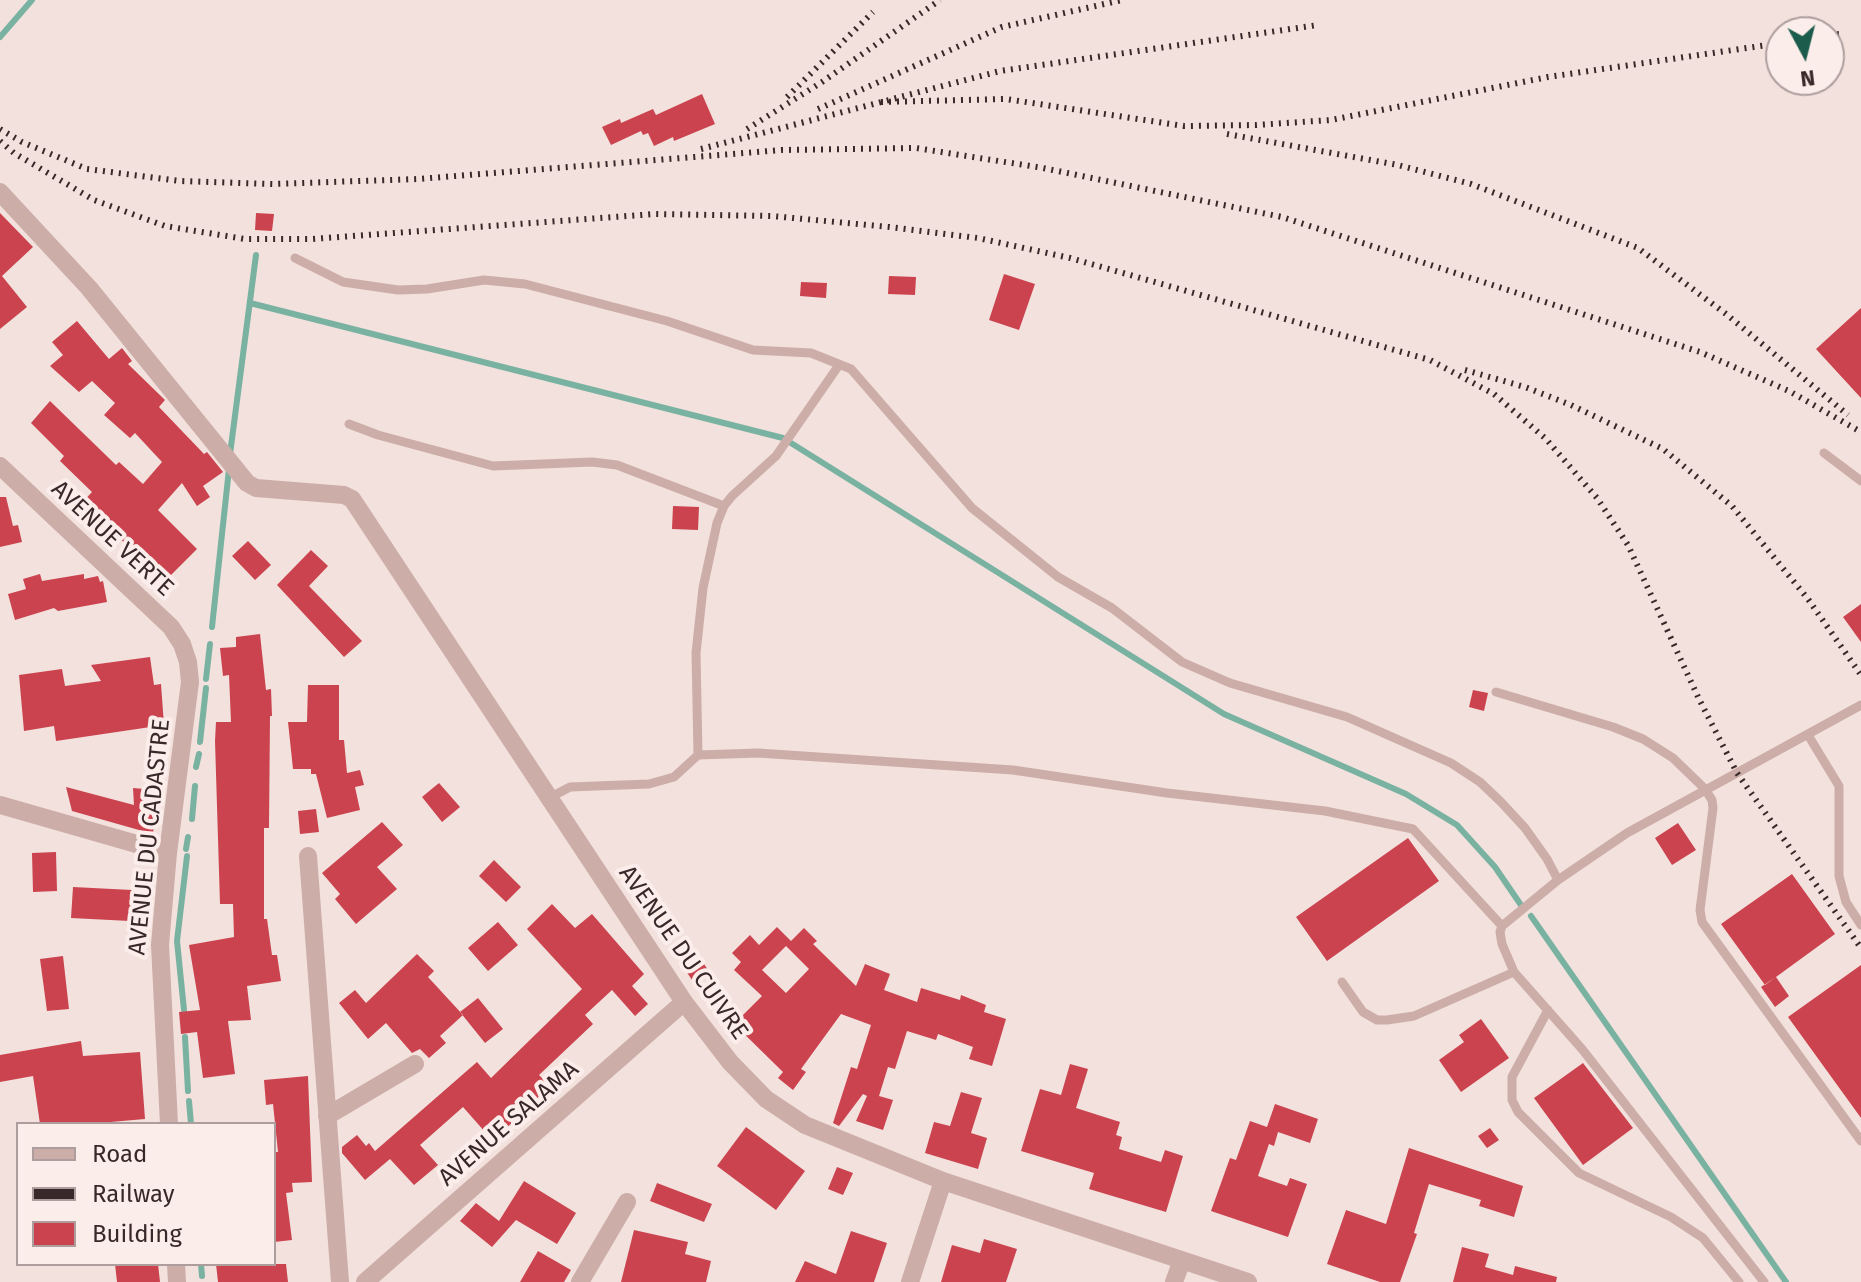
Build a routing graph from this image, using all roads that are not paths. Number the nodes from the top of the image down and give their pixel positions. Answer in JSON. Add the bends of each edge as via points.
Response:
{"nodes":[{"id":1,"x":0,"y":192,"type":"edge"},
{"id":2,"x":295,"y":258,"type":"dead end"},
{"id":3,"x":839,"y":365,"type":"junction"},
{"id":4,"x":349,"y":424,"type":"dead end"},
{"id":5,"x":1824,"y":453,"type":"dead end"},
{"id":6,"x":0,"y":466,"type":"edge"},
{"id":7,"x":1861,"y":481,"type":"edge"},
{"id":8,"x":724,"y":506,"type":"junction"},
{"id":9,"x":185,"y":651,"type":"joint"},
{"id":10,"x":1496,"y":692,"type":"dead end"},
{"id":11,"x":1861,"y":705,"type":"edge"},
{"id":12,"x":1808,"y":735,"type":"junction"},
{"id":13,"x":698,"y":755,"type":"junction"},
{"id":14,"x":1705,"y":789,"type":"junction"},
{"id":15,"x":549,"y":798,"type":"junction"},
{"id":16,"x":0,"y":805,"type":"edge"},
{"id":17,"x":168,"y":853,"type":"junction"},
{"id":18,"x":308,"y":856,"type":"dead end"},
{"id":19,"x":1558,"y":880,"type":"junction"},
{"id":20,"x":1861,"y":925,"type":"edge"},
{"id":21,"x":1502,"y":926,"type":"junction"},
{"id":22,"x":1514,"y":972,"type":"junction"},
{"id":23,"x":1342,"y":982,"type":"dead end"},
{"id":24,"x":684,"y":1002,"type":"junction"},
{"id":25,"x":1548,"y":1010,"type":"junction"},
{"id":26,"x":415,"y":1064,"type":"dead end"},
{"id":27,"x":327,"y":1116,"type":"junction"},
{"id":28,"x":169,"y":1122,"type":"edge"},
{"id":29,"x":1861,"y":1141,"type":"edge"},
{"id":30,"x":943,"y":1181,"type":"junction"},
{"id":31,"x":627,"y":1202,"type":"dead end"},
{"id":32,"x":1182,"y":1260,"type":"junction"},
{"id":33,"x":340,"y":1282,"type":"edge"},
{"id":34,"x":365,"y":1282,"type":"edge"},
{"id":35,"x":580,"y":1282,"type":"edge"},
{"id":36,"x":910,"y":1282,"type":"edge"},
{"id":37,"x":1174,"y":1282,"type":"edge"},
{"id":38,"x":1248,"y":1282,"type":"edge"},
{"id":39,"x":1739,"y":1282,"type":"edge"},
{"id":40,"x":1764,"y":1282,"type":"edge"}],
"edges":[{"from":1,"to":15,"type":"street","name":"AVENUE DU CUIVRE","via":[[89,288],[247,483],[352,499]]},
{"from":2,"to":3,"type":"lane","via":[[343,282],[398,290],[484,280],[525,284],[753,350],[811,353]]},
{"from":3,"to":8,"type":"lane","via":[[776,456]]},
{"from":3,"to":19,"type":"lane","via":[[851,369],[972,508],[1058,577],[1112,608],[1182,662],[1230,683],[1347,717],[1451,763],[1501,802]]},
{"from":4,"to":8,"type":"lane","via":[[493,466],[617,465]]},
{"from":5,"to":7,"type":"lane"},
{"from":6,"to":9,"type":"street","name":"AVENUE VERTE","via":[[171,627]]},
{"from":8,"to":13,"type":"lane","via":[[703,588],[696,653]]},
{"from":9,"to":17,"type":"street","name":"AVENUE DU CADASTRE","via":[[190,682]]},
{"from":10,"to":14,"type":"lane","via":[[1643,739],[1673,758]]},
{"from":11,"to":12,"type":"lane"},
{"from":12,"to":14,"type":"lane"},
{"from":12,"to":20,"type":"lane","via":[[1839,786],[1839,876],[1846,902]]},
{"from":13,"to":15,"type":"lane","via":[[674,777],[649,784],[570,787]]},
{"from":13,"to":21,"type":"lane","via":[[758,753],[1013,770],[1387,822],[1413,829]]},
{"from":14,"to":19,"type":"lane"},
{"from":14,"to":29,"type":"lane","via":[[1713,808],[1702,922]]},
{"from":15,"to":24,"type":"street","name":"AVENUE DU CUIVRE"},
{"from":16,"to":17,"type":"street"},
{"from":17,"to":28,"type":"street","name":"AVENUE DU CADASTRE","via":[[160,945]]},
{"from":18,"to":27,"type":"street"},
{"from":19,"to":21,"type":"lane"},
{"from":21,"to":22,"type":"lane","via":[[1502,944]]},
{"from":22,"to":23,"type":"lane","via":[[1398,1020],[1370,1017]]},
{"from":22,"to":25,"type":"lane"},
{"from":24,"to":30,"type":"street","name":"AVENUE DU CUIVRE","via":[[746,1080],[785,1113]]},
{"from":24,"to":34,"type":"street","name":"AVENUE SALAMA"},
{"from":25,"to":39,"type":"lane","via":[[1512,1077],[1518,1112],[1579,1173],[1703,1238]]},
{"from":25,"to":40,"type":"lane"},
{"from":26,"to":27,"type":"street"},
{"from":27,"to":33,"type":"street"},
{"from":30,"to":32,"type":"street","name":"AVENUE DU CUIVRE"},
{"from":30,"to":36,"type":"street"},
{"from":31,"to":35,"type":"street"},
{"from":32,"to":37,"type":"street"},
{"from":32,"to":38,"type":"street","name":"AVENUE DU CUIVRE"}]}
